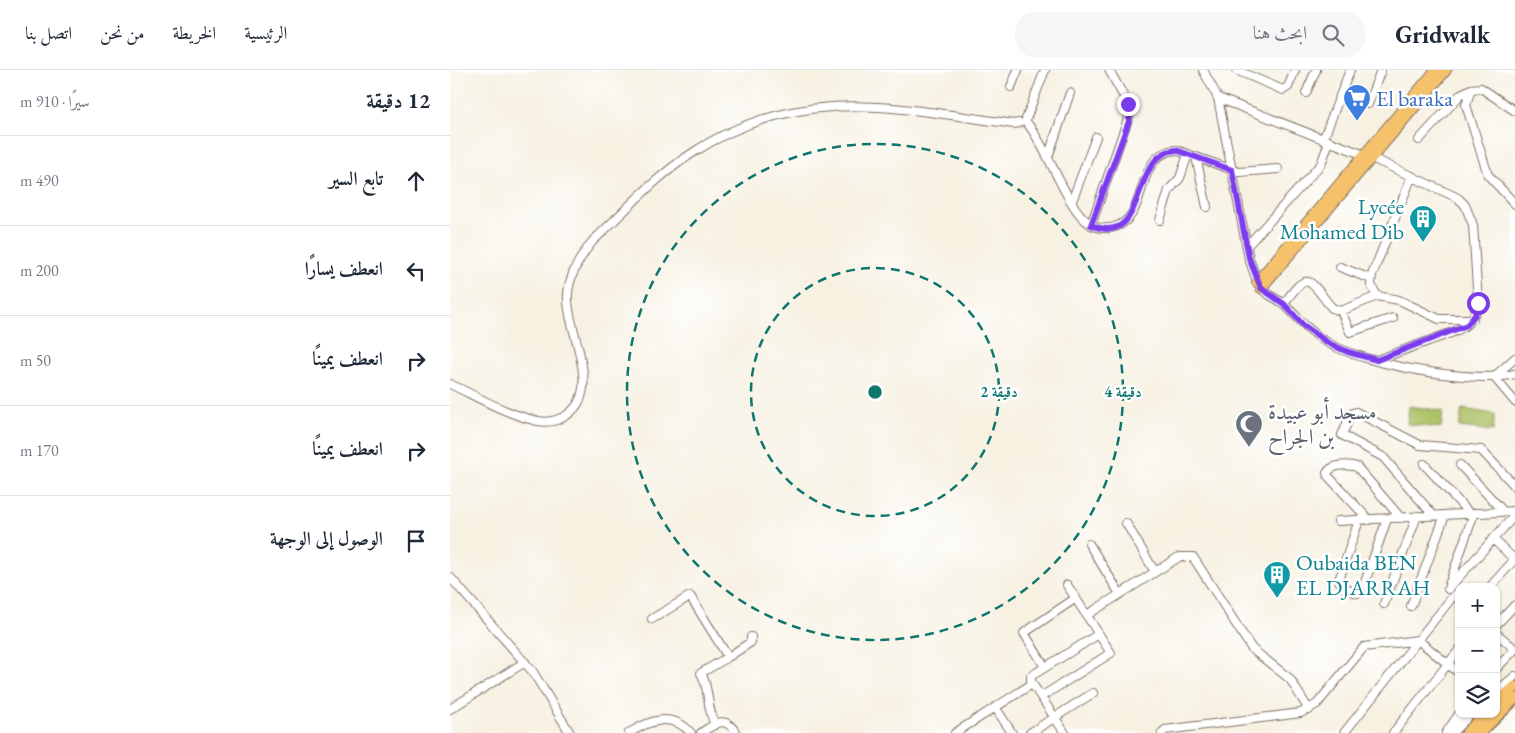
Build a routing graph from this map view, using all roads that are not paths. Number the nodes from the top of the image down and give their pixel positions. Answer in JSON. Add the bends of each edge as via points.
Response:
{"nodes":[{"id":1,"x":1018,"y":70,"type":"edge"},
{"id":2,"x":1045,"y":70,"type":"edge"},
{"id":3,"x":1109,"y":70,"type":"edge"},
{"id":4,"x":1203,"y":70,"type":"edge"},
{"id":5,"x":1236,"y":70,"type":"edge"},
{"id":6,"x":1259,"y":70,"type":"edge"},
{"id":7,"x":1294,"y":70,"type":"edge"},
{"id":8,"x":1316,"y":70,"type":"edge"},
{"id":9,"x":1381,"y":70,"type":"edge"},
{"id":10,"x":1436,"y":70,"type":"edge"},
{"id":11,"x":1446,"y":70,"type":"edge"},
{"id":12,"x":1348,"y":71,"type":"edge"},
{"id":13,"x":1255,"y":79,"type":"junction"},
{"id":14,"x":1011,"y":87,"type":"dead end"},
{"id":15,"x":1471,"y":89,"type":"junction"},
{"id":16,"x":1070,"y":93,"type":"dead end"},
{"id":17,"x":1306,"y":93,"type":"dead end"},
{"id":18,"x":1218,"y":98,"type":"junction"},
{"id":19,"x":1368,"y":104,"type":"dead end"},
{"id":20,"x":1515,"y":111,"type":"edge"},
{"id":21,"x":1024,"y":122,"type":"junction"},
{"id":22,"x":1096,"y":137,"type":"dead end"},
{"id":23,"x":1419,"y":140,"type":"dead end"},
{"id":24,"x":1326,"y":141,"type":"junction"},
{"id":25,"x":1192,"y":155,"type":"junction"},
{"id":26,"x":1048,"y":157,"type":"junction"},
{"id":27,"x":1367,"y":157,"type":"junction"},
{"id":28,"x":1232,"y":170,"type":"junction"},
{"id":29,"x":1278,"y":170,"type":"dead end"},
{"id":30,"x":1412,"y":176,"type":"junction"},
{"id":31,"x":1072,"y":201,"type":"junction"},
{"id":32,"x":1515,"y":204,"type":"edge"},
{"id":33,"x":1207,"y":207,"type":"dead end"},
{"id":34,"x":1160,"y":220,"type":"dead end"},
{"id":35,"x":1091,"y":225,"type":"junction"},
{"id":36,"x":1247,"y":246,"type":"junction"},
{"id":37,"x":1340,"y":267,"type":"dead end"},
{"id":38,"x":1371,"y":279,"type":"junction"},
{"id":39,"x":1259,"y":285,"type":"junction"},
{"id":40,"x":1377,"y":296,"type":"junction"},
{"id":41,"x":1284,"y":304,"type":"junction"},
{"id":42,"x":1341,"y":311,"type":"junction"},
{"id":43,"x":1394,"y":318,"type":"dead end"},
{"id":44,"x":1473,"y":319,"type":"junction"},
{"id":45,"x":1391,"y":354,"type":"junction"},
{"id":46,"x":1515,"y":358,"type":"edge"},
{"id":47,"x":1377,"y":360,"type":"junction"},
{"id":48,"x":1394,"y":364,"type":"junction"},
{"id":49,"x":1515,"y":374,"type":"edge"},
{"id":50,"x":1494,"y":377,"type":"junction"},
{"id":51,"x":450,"y":384,"type":"edge"},
{"id":52,"x":1515,"y":402,"type":"edge"},
{"id":53,"x":1424,"y":464,"type":"dead end"},
{"id":54,"x":1460,"y":464,"type":"dead end"},
{"id":55,"x":1515,"y":486,"type":"edge"},
{"id":56,"x":1504,"y":511,"type":"junction"},
{"id":57,"x":1515,"y":511,"type":"edge"},
{"id":58,"x":1471,"y":513,"type":"junction"},
{"id":59,"x":1445,"y":514,"type":"junction"},
{"id":60,"x":1434,"y":515,"type":"junction"},
{"id":61,"x":1515,"y":515,"type":"edge"},
{"id":62,"x":1417,"y":516,"type":"junction"},
{"id":63,"x":1401,"y":518,"type":"junction"},
{"id":64,"x":1387,"y":519,"type":"junction"},
{"id":65,"x":1360,"y":520,"type":"junction"},
{"id":66,"x":1369,"y":520,"type":"junction"},
{"id":67,"x":1338,"y":521,"type":"dead end"},
{"id":68,"x":1126,"y":523,"type":"dead end"},
{"id":69,"x":1493,"y":540,"type":"junction"},
{"id":70,"x":1089,"y":544,"type":"dead end"},
{"id":71,"x":1515,"y":560,"type":"edge"},
{"id":72,"x":1155,"y":572,"type":"junction"},
{"id":73,"x":450,"y":577,"type":"edge"},
{"id":74,"x":1494,"y":583,"type":"edge"},
{"id":75,"x":1068,"y":585,"type":"dead end"},
{"id":76,"x":1120,"y":594,"type":"junction"},
{"id":77,"x":1453,"y":594,"type":"edge"},
{"id":78,"x":1076,"y":598,"type":"junction"},
{"id":79,"x":1384,"y":604,"type":"dead end"},
{"id":80,"x":1515,"y":605,"type":"edge"},
{"id":81,"x":1411,"y":606,"type":"dead end"},
{"id":82,"x":1087,"y":615,"type":"junction"},
{"id":83,"x":652,"y":619,"type":"dead end"},
{"id":84,"x":1500,"y":621,"type":"edge"},
{"id":85,"x":1099,"y":634,"type":"junction"},
{"id":86,"x":1500,"y":636,"type":"edge"},
{"id":87,"x":751,"y":637,"type":"dead end"},
{"id":88,"x":1418,"y":640,"type":"junction"},
{"id":89,"x":1515,"y":649,"type":"edge"},
{"id":90,"x":1455,"y":655,"type":"edge"},
{"id":91,"x":728,"y":657,"type":"junction"},
{"id":92,"x":524,"y":662,"type":"junction"},
{"id":93,"x":1448,"y":664,"type":"junction"},
{"id":94,"x":1500,"y":665,"type":"edge"},
{"id":95,"x":1045,"y":667,"type":"junction"},
{"id":96,"x":701,"y":673,"type":"junction"},
{"id":97,"x":1458,"y":673,"type":"edge"},
{"id":98,"x":1515,"y":676,"type":"edge"},
{"id":99,"x":693,"y":677,"type":"dead end"},
{"id":100,"x":1032,"y":684,"type":"junction"},
{"id":101,"x":1515,"y":688,"type":"edge"},
{"id":102,"x":1500,"y":689,"type":"edge"},
{"id":103,"x":1093,"y":693,"type":"dead end"},
{"id":104,"x":1041,"y":697,"type":"junction"},
{"id":105,"x":1515,"y":698,"type":"edge"},
{"id":106,"x":1500,"y":706,"type":"edge"},
{"id":107,"x":1500,"y":706,"type":"edge"},
{"id":108,"x":995,"y":707,"type":"junction"},
{"id":109,"x":450,"y":709,"type":"edge"},
{"id":110,"x":1309,"y":710,"type":"junction"},
{"id":111,"x":1054,"y":718,"type":"junction"},
{"id":112,"x":1456,"y":718,"type":"edge"},
{"id":113,"x":1467,"y":718,"type":"edge"},
{"id":114,"x":1482,"y":718,"type":"edge"},
{"id":115,"x":1491,"y":718,"type":"edge"},
{"id":116,"x":1494,"y":718,"type":"edge"},
{"id":117,"x":715,"y":725,"type":"junction"},
{"id":118,"x":570,"y":733,"type":"edge"},
{"id":119,"x":629,"y":733,"type":"edge"},
{"id":120,"x":691,"y":733,"type":"edge"},
{"id":121,"x":701,"y":733,"type":"edge"},
{"id":122,"x":736,"y":733,"type":"edge"},
{"id":123,"x":955,"y":733,"type":"edge"},
{"id":124,"x":1012,"y":733,"type":"edge"},
{"id":125,"x":1030,"y":733,"type":"edge"},
{"id":126,"x":1065,"y":733,"type":"edge"},
{"id":127,"x":1162,"y":733,"type":"edge"},
{"id":128,"x":1344,"y":733,"type":"edge"},
{"id":129,"x":1393,"y":733,"type":"edge"},
{"id":130,"x":1446,"y":733,"type":"edge"},
{"id":131,"x":1452,"y":733,"type":"edge"},
{"id":132,"x":1467,"y":733,"type":"edge"},
{"id":133,"x":1479,"y":733,"type":"edge"},
{"id":134,"x":1487,"y":733,"type":"edge"}],
"edges":[{"from":1,"to":14,"type":"street"},
{"from":2,"to":21,"type":"street"},
{"from":3,"to":35,"type":"street","via":[[1128,104],[1130,114]]},
{"from":4,"to":18,"type":"street"},
{"from":5,"to":13,"type":"street"},
{"from":6,"to":13,"type":"street"},
{"from":7,"to":13,"type":"street","via":[[1288,87],[1283,90]]},
{"from":8,"to":17,"type":"street"},
{"from":9,"to":19,"type":"street"},
{"from":10,"to":27,"type":"main road"},
{"from":11,"to":27,"type":"main road"},
{"from":12,"to":24,"type":"street"},
{"from":15,"to":20,"type":"street","via":[[1481,88]]},
{"from":15,"to":23,"type":"street","via":[[1461,94]]},
{"from":15,"to":32,"type":"street","via":[[1466,105],[1488,175]]},
{"from":16,"to":26,"type":"street"},
{"from":18,"to":24,"type":"street"},
{"from":18,"to":28,"type":"street"},
{"from":21,"to":26,"type":"street"},
{"from":21,"to":51,"type":"street","via":[[1014,124],[851,105],[802,109],[741,126],[674,166],[583,254],[571,278],[568,304],[582,367],[583,390],[569,413],[552,421],[526,418]]},
{"from":22,"to":31,"type":"street"},
{"from":24,"to":27,"type":"street"},
{"from":24,"to":36,"type":"street","via":[[1321,164]]},
{"from":25,"to":28,"type":"street"},
{"from":25,"to":33,"type":"street"},
{"from":25,"to":34,"type":"street","via":[[1180,178],[1169,190]]},
{"from":25,"to":35,"type":"street","via":[[1167,151],[1148,169],[1127,221],[1105,229]]},
{"from":26,"to":31,"type":"street"},
{"from":27,"to":30,"type":"street"},
{"from":27,"to":39,"type":"main road"},
{"from":28,"to":29,"type":"street"},
{"from":28,"to":36,"type":"street"},
{"from":30,"to":38,"type":"street"},
{"from":30,"to":44,"type":"street","via":[[1458,198],[1470,213],[1478,303]]},
{"from":31,"to":35,"type":"street"},
{"from":36,"to":39,"type":"street"},
{"from":37,"to":38,"type":"street"},
{"from":38,"to":40,"type":"street"},
{"from":39,"to":41,"type":"street"},
{"from":40,"to":42,"type":"street"},
{"from":40,"to":44,"type":"street","via":[[1399,300],[1439,318]]},
{"from":41,"to":42,"type":"street","via":[[1297,284],[1306,282],[1314,284],[1332,308]]},
{"from":41,"to":47,"type":"street","via":[[1303,325],[1328,343]]},
{"from":42,"to":43,"type":"street","via":[[1350,332]]},
{"from":44,"to":45,"type":"street","via":[[1456,331]]},
{"from":45,"to":47,"type":"street"},
{"from":45,"to":48,"type":"street"},
{"from":46,"to":50,"type":"street"},
{"from":47,"to":48,"type":"street"},
{"from":48,"to":50,"type":"street","via":[[1452,376]]},
{"from":49,"to":50,"type":"street"},
{"from":50,"to":52,"type":"street"},
{"from":53,"to":58,"type":"street"},
{"from":54,"to":56,"type":"street"},
{"from":55,"to":60,"type":"street","via":[[1481,450],[1420,445],[1356,412],[1351,414],[1342,435],[1384,457]]},
{"from":56,"to":57,"type":"street"},
{"from":56,"to":58,"type":"street"},
{"from":58,"to":59,"type":"street"},
{"from":58,"to":77,"type":"street"},
{"from":59,"to":60,"type":"street"},
{"from":59,"to":81,"type":"street"},
{"from":60,"to":62,"type":"street"},
{"from":61,"to":69,"type":"street"},
{"from":62,"to":63,"type":"street"},
{"from":62,"to":79,"type":"street"},
{"from":63,"to":64,"type":"street"},
{"from":63,"to":66,"type":"street","via":[[1357,467],[1329,469],[1328,476]]},
{"from":64,"to":65,"type":"street","via":[[1362,591],[1357,593],[1343,588],[1339,580]]},
{"from":64,"to":66,"type":"street"},
{"from":65,"to":66,"type":"street"},
{"from":65,"to":67,"type":"street"},
{"from":68,"to":72,"type":"street"},
{"from":69,"to":71,"type":"street"},
{"from":69,"to":77,"type":"street"},
{"from":70,"to":76,"type":"street"},
{"from":71,"to":74,"type":"street"},
{"from":72,"to":76,"type":"street"},
{"from":72,"to":110,"type":"street","via":[[1179,557],[1193,557],[1252,649],[1290,679]]},
{"from":73,"to":92,"type":"street"},
{"from":75,"to":78,"type":"street"},
{"from":76,"to":82,"type":"street"},
{"from":77,"to":88,"type":"street"},
{"from":78,"to":82,"type":"street"},
{"from":78,"to":95,"type":"street","via":[[1024,634]]},
{"from":80,"to":84,"type":"street"},
{"from":82,"to":85,"type":"street"},
{"from":83,"to":91,"type":"street","via":[[690,596]]},
{"from":85,"to":95,"type":"street"},
{"from":85,"to":104,"type":"street","via":[[1111,653]]},
{"from":86,"to":89,"type":"street"},
{"from":87,"to":91,"type":"street","via":[[751,642]]},
{"from":88,"to":93,"type":"street"},
{"from":88,"to":110,"type":"street","via":[[1364,647]]},
{"from":88,"to":128,"type":"street"},
{"from":89,"to":94,"type":"street"},
{"from":90,"to":93,"type":"street"},
{"from":91,"to":96,"type":"street"},
{"from":92,"to":109,"type":"street"},
{"from":92,"to":118,"type":"street"},
{"from":93,"to":97,"type":"street"},
{"from":93,"to":129,"type":"street"},
{"from":95,"to":100,"type":"street","via":[[1031,676]]},
{"from":96,"to":99,"type":"street"},
{"from":96,"to":117,"type":"street"},
{"from":98,"to":102,"type":"street"},
{"from":100,"to":104,"type":"street"},
{"from":100,"to":108,"type":"street"},
{"from":101,"to":106,"type":"highway"},
{"from":103,"to":111,"type":"street"},
{"from":104,"to":111,"type":"street"},
{"from":105,"to":107,"type":"highway"},
{"from":108,"to":123,"type":"street"},
{"from":108,"to":124,"type":"street"},
{"from":110,"to":127,"type":"street","via":[[1278,717],[1165,730]]},
{"from":111,"to":125,"type":"street"},
{"from":111,"to":126,"type":"street"},
{"from":112,"to":130,"type":"street"},
{"from":113,"to":131,"type":"street"},
{"from":114,"to":132,"type":"highway"},
{"from":115,"to":133,"type":"highway"},
{"from":116,"to":134,"type":"highway"},
{"from":117,"to":121,"type":"street"},
{"from":117,"to":122,"type":"street","via":[[728,723]]},
{"from":119,"to":120,"type":"street","via":[[645,723],[662,719],[679,724]]}]}
